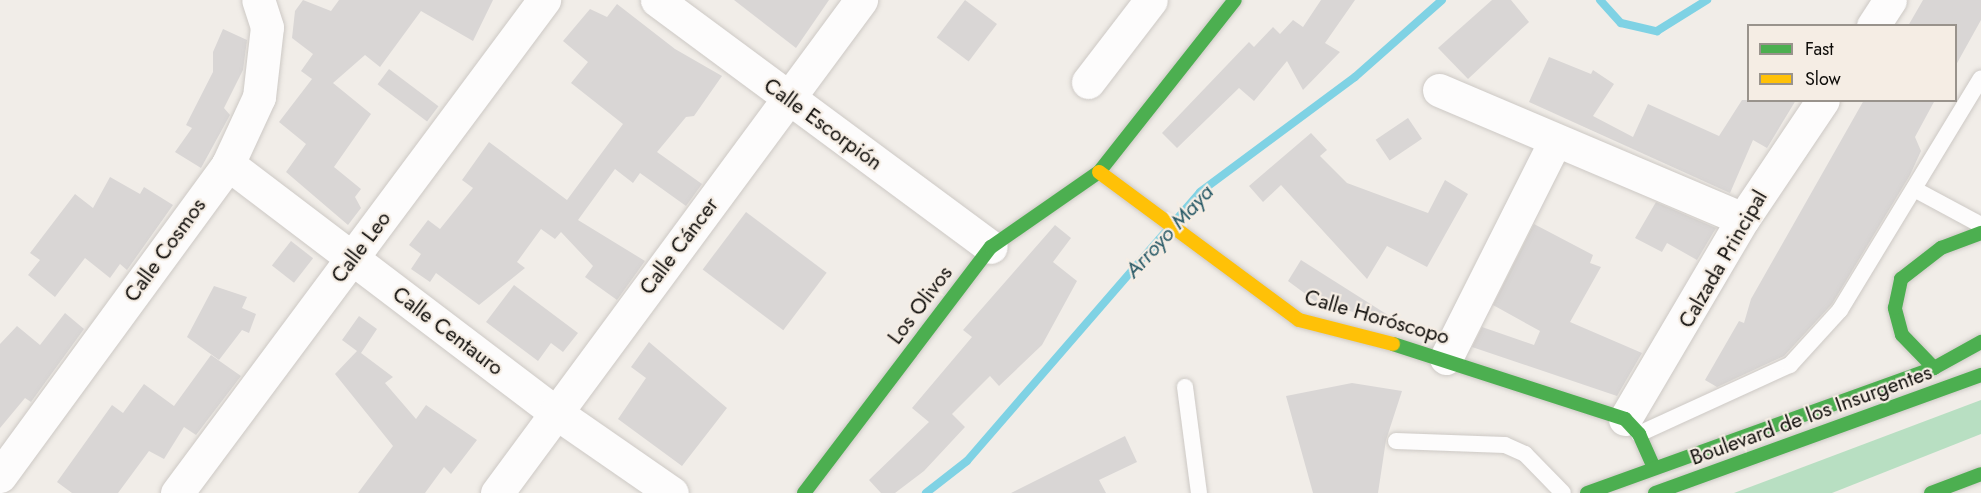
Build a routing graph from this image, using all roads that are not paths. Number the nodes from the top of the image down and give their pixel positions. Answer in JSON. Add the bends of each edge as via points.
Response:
{"nodes":[{"id":1,"x":258,"y":0,"type":"edge"},
{"id":2,"x":544,"y":0,"type":"edge"},
{"id":3,"x":657,"y":0,"type":"edge"},
{"id":4,"x":861,"y":0,"type":"edge"},
{"id":5,"x":1151,"y":0,"type":"edge"},
{"id":6,"x":1235,"y":0,"type":"edge"},
{"id":7,"x":1890,"y":0,"type":"edge"},
{"id":8,"x":1874,"y":24,"type":"edge"},
{"id":9,"x":1981,"y":78,"type":"edge"},
{"id":10,"x":1088,"y":82,"type":"dead end"},
{"id":11,"x":1439,"y":90,"type":"dead end"},
{"id":12,"x":789,"y":99,"type":"junction"},
{"id":13,"x":1822,"y":102,"type":"edge"},
{"id":14,"x":1555,"y":141,"type":"junction"},
{"id":15,"x":228,"y":164,"type":"junction"},
{"id":16,"x":1099,"y":172,"type":"junction"},
{"id":17,"x":1916,"y":190,"type":"junction"},
{"id":18,"x":1743,"y":219,"type":"junction"},
{"id":19,"x":1981,"y":225,"type":"edge"},
{"id":20,"x":1981,"y":233,"type":"edge"},
{"id":21,"x":991,"y":247,"type":"junction"},
{"id":22,"x":351,"y":260,"type":"junction"},
{"id":23,"x":1981,"y":342,"type":"edge"},
{"id":24,"x":1446,"y":358,"type":"junction"},
{"id":25,"x":1934,"y":368,"type":"junction"},
{"id":26,"x":1981,"y":375,"type":"edge"},
{"id":27,"x":1185,"y":387,"type":"dead end"},
{"id":28,"x":555,"y":412,"type":"junction"},
{"id":29,"x":1632,"y":427,"type":"junction"},
{"id":30,"x":1396,"y":441,"type":"dead end"},
{"id":31,"x":1653,"y":466,"type":"junction"},
{"id":32,"x":1981,"y":474,"type":"edge"},
{"id":33,"x":0,"y":476,"type":"edge"},
{"id":34,"x":177,"y":493,"type":"edge"},
{"id":35,"x":497,"y":493,"type":"edge"},
{"id":36,"x":672,"y":493,"type":"edge"},
{"id":37,"x":804,"y":493,"type":"edge"},
{"id":38,"x":1199,"y":493,"type":"edge"},
{"id":39,"x":1563,"y":493,"type":"edge"},
{"id":40,"x":1587,"y":493,"type":"edge"},
{"id":41,"x":1655,"y":493,"type":"edge"},
{"id":42,"x":1931,"y":493,"type":"edge"}],
"edges":[{"from":1,"to":15,"type":"street","name":"Calle Cosmos","via":[[267,27],[259,97]]},
{"from":2,"to":22,"type":"street","name":"Calle Leo"},
{"from":3,"to":12,"type":"street","name":"Calle Escorpión"},
{"from":4,"to":12,"type":"street","name":"Calle Cáncer"},
{"from":5,"to":10,"type":"street"},
{"from":6,"to":16,"type":"main road","name":"Los Olivos"},
{"from":7,"to":8,"type":"street"},
{"from":9,"to":17,"type":"lane"},
{"from":11,"to":14,"type":"street"},
{"from":12,"to":21,"type":"street","name":"Calle Escorpión"},
{"from":12,"to":28,"type":"street","name":"Calle Cáncer"},
{"from":13,"to":18,"type":"street","name":"Calzada Principal"},
{"from":14,"to":18,"type":"street"},
{"from":14,"to":24,"type":"street"},
{"from":15,"to":22,"type":"street","name":"Calle Centauro"},
{"from":15,"to":33,"type":"street","name":"Calle Cosmos"},
{"from":16,"to":21,"type":"main road","name":"Los Olivos"},
{"from":16,"to":24,"type":"main road","name":"Calle Horóscopo","via":[[1299,320]]},
{"from":17,"to":19,"type":"lane"},
{"from":17,"to":29,"type":"lane","via":[[1840,310],[1790,365]]},
{"from":18,"to":29,"type":"street","name":"Calzada Principal"},
{"from":20,"to":25,"type":"main road","via":[[1941,248],[1901,279],[1895,308],[1902,335]]},
{"from":21,"to":37,"type":"main road","name":"Los Olivos"},
{"from":22,"to":28,"type":"street","name":"Calle Centauro"},
{"from":22,"to":34,"type":"street","name":"Calle Leo"},
{"from":23,"to":25,"type":"main road"},
{"from":24,"to":29,"type":"main road","name":"Calle Horóscopo"},
{"from":25,"to":31,"type":"main road"},
{"from":26,"to":41,"type":"main road","name":"Boulevard de los Insurgentes"},
{"from":27,"to":38,"type":"lane"},
{"from":28,"to":35,"type":"street","name":"Calle Cáncer"},
{"from":28,"to":36,"type":"street","name":"Calle Centauro"},
{"from":29,"to":31,"type":"main road"},
{"from":30,"to":39,"type":"lane","via":[[1505,445],[1525,454]]},
{"from":31,"to":40,"type":"main road"},
{"from":32,"to":42,"type":"main road"}]}
